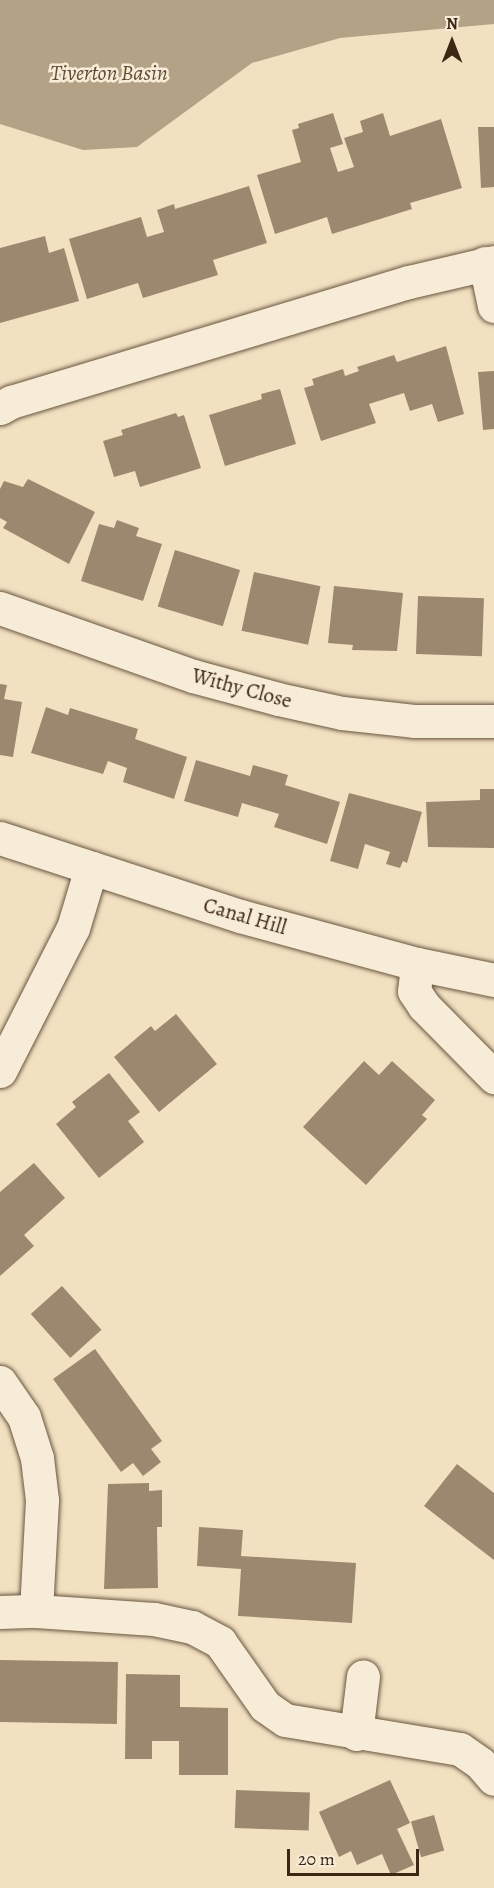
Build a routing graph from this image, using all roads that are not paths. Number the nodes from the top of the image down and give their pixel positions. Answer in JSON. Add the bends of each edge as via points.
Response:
{"nodes":[{"id":1,"x":490,"y":263,"type":"edge"},
{"id":2,"x":494,"y":306,"type":"edge"},
{"id":3,"x":0,"y":408,"type":"edge"},
{"id":4,"x":0,"y":608,"type":"edge"},
{"id":5,"x":494,"y":721,"type":"edge"},
{"id":6,"x":0,"y":838,"type":"edge"},
{"id":7,"x":91,"y":868,"type":"junction"},
{"id":8,"x":417,"y":964,"type":"junction"},
{"id":9,"x":494,"y":980,"type":"edge"},
{"id":10,"x":0,"y":1071,"type":"edge"},
{"id":11,"x":494,"y":1077,"type":"edge"},
{"id":12,"x":0,"y":1382,"type":"edge"},
{"id":13,"x":36,"y":1611,"type":"junction"},
{"id":14,"x":0,"y":1612,"type":"edge"},
{"id":15,"x":363,"y":1676,"type":"dead end"},
{"id":16,"x":356,"y":1734,"type":"junction"},
{"id":17,"x":494,"y":1779,"type":"edge"}],
"edges":[{"from":1,"to":2,"type":"street"},
{"from":1,"to":3,"type":"street","via":[[409,282]]},
{"from":4,"to":5,"type":"street","name":"Withy Close","via":[[193,676],[278,699],[342,713],[414,721]]},
{"from":6,"to":7,"type":"street","name":"Canal Hill"},
{"from":7,"to":8,"type":"street","name":"Canal Hill","via":[[240,916]]},
{"from":7,"to":10,"type":"street","via":[[73,928]]},
{"from":8,"to":9,"type":"street","name":"Canal Hill"},
{"from":8,"to":11,"type":"street","via":[[414,991],[424,1006]]},
{"from":12,"to":13,"type":"street","via":[[24,1417],[37,1458],[42,1500]]},
{"from":13,"to":14,"type":"street"},
{"from":13,"to":16,"type":"street","via":[[154,1619],[192,1627],[220,1642],[265,1706],[285,1720]]},
{"from":15,"to":16,"type":"street"},
{"from":16,"to":17,"type":"street","via":[[460,1749]]}]}
